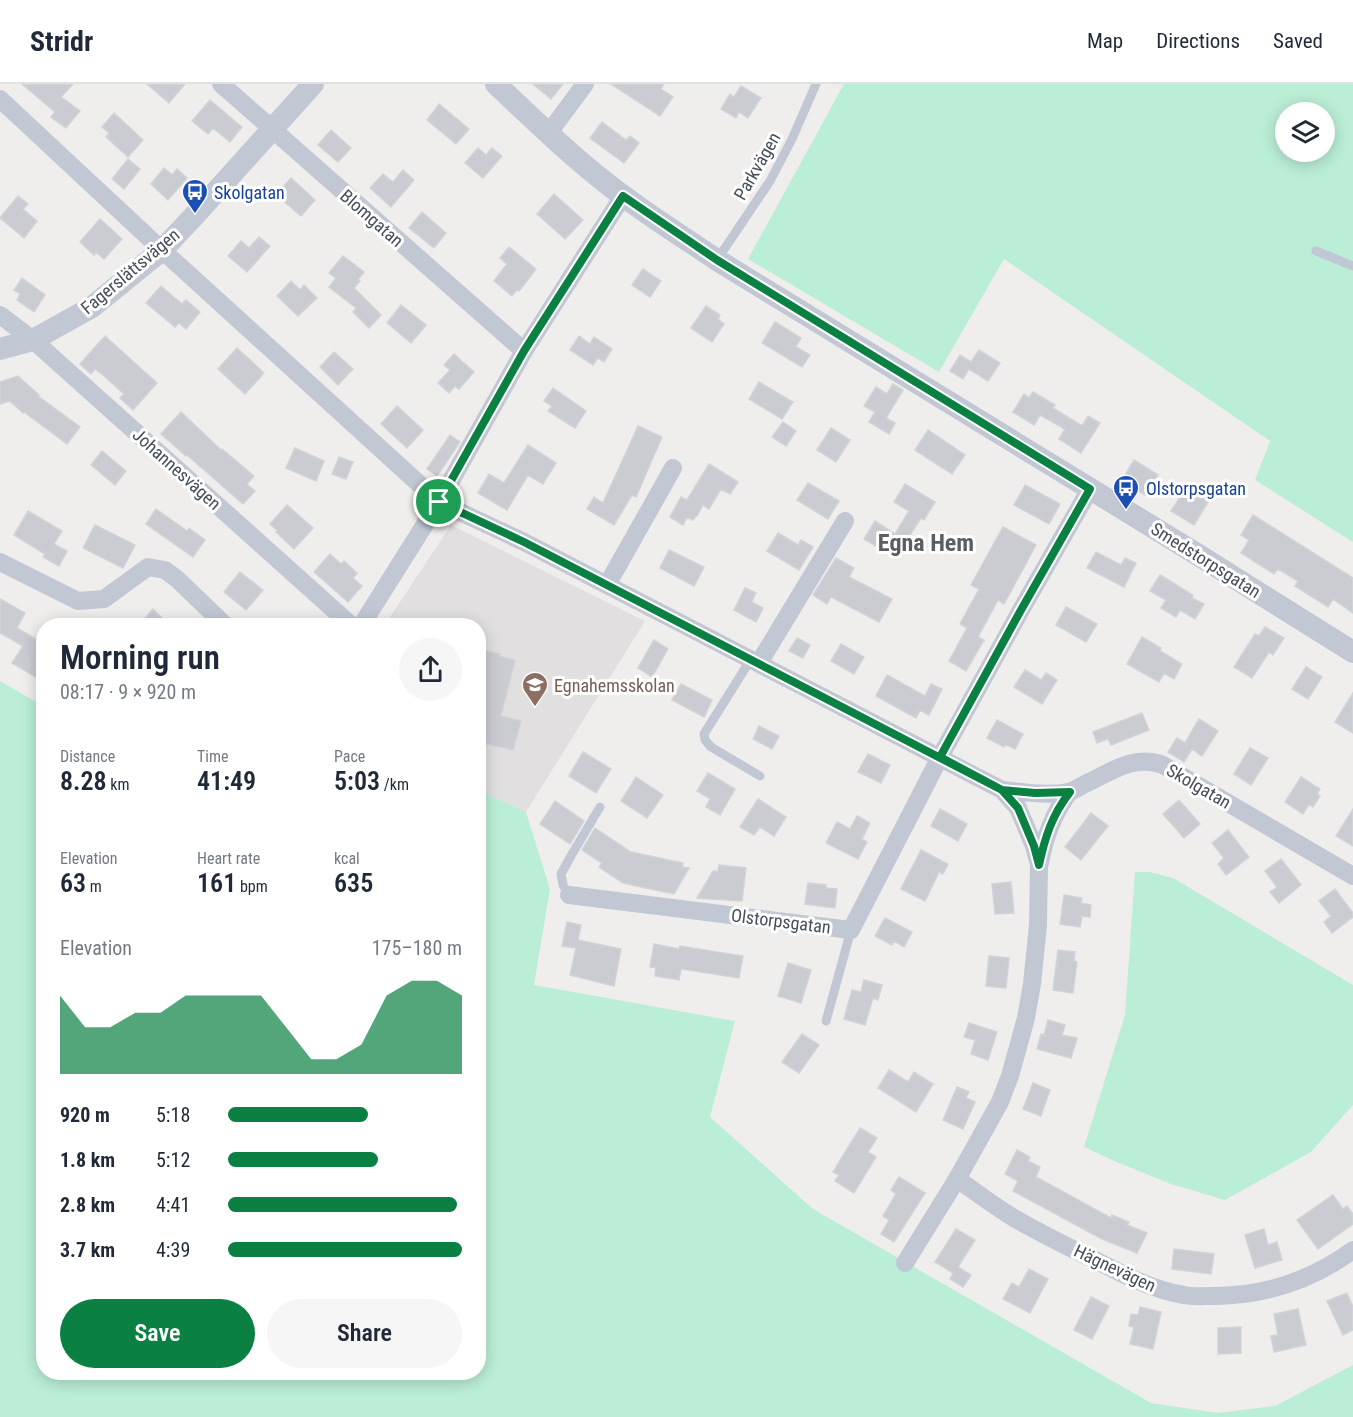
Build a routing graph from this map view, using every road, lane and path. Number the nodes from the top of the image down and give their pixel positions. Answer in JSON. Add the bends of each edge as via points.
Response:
{"nodes":[{"id":1,"x":220,"y":84,"type":"edge"},
{"id":2,"x":313,"y":84,"type":"edge"},
{"id":3,"x":496,"y":84,"type":"edge"},
{"id":4,"x":585,"y":84,"type":"edge"},
{"id":5,"x":816,"y":84,"type":"edge"},
{"id":6,"x":0,"y":99,"type":"edge"},
{"id":7,"x":272,"y":130,"type":"junction"},
{"id":8,"x":548,"y":134,"type":"junction"},
{"id":9,"x":623,"y":196,"type":"junction"},
{"id":10,"x":162,"y":250,"type":"junction"},
{"id":11,"x":1316,"y":251,"type":"dead end"},
{"id":12,"x":717,"y":260,"type":"junction"},
{"id":13,"x":1353,"y":266,"type":"edge"},
{"id":14,"x":0,"y":315,"type":"edge"},
{"id":15,"x":33,"y":340,"type":"junction"},
{"id":16,"x":0,"y":349,"type":"edge"},
{"id":17,"x":524,"y":351,"type":"junction"},
{"id":18,"x":673,"y":468,"type":"dead end"},
{"id":19,"x":1090,"y":489,"type":"junction"},
{"id":20,"x":439,"y":502,"type":"junction"},
{"id":21,"x":844,"y":521,"type":"dead end"},
{"id":22,"x":0,"y":561,"type":"edge"},
{"id":23,"x":607,"y":585,"type":"junction"},
{"id":24,"x":218,"y":618,"type":"edge"},
{"id":25,"x":343,"y":618,"type":"edge"},
{"id":26,"x":366,"y":618,"type":"edge"},
{"id":27,"x":1353,"y":652,"type":"edge"},
{"id":28,"x":755,"y":661,"type":"junction"},
{"id":29,"x":940,"y":757,"type":"junction"},
{"id":30,"x":760,"y":776,"type":"dead end"},
{"id":31,"x":1002,"y":790,"type":"junction"},
{"id":32,"x":1070,"y":792,"type":"junction"},
{"id":33,"x":600,"y":807,"type":"dead end"},
{"id":34,"x":1039,"y":865,"type":"junction"},
{"id":35,"x":1353,"y":876,"type":"edge"},
{"id":36,"x":569,"y":895,"type":"joint"},
{"id":37,"x":851,"y":930,"type":"junction"},
{"id":38,"x":826,"y":1021,"type":"dead end"},
{"id":39,"x":957,"y":1179,"type":"junction"},
{"id":40,"x":1353,"y":1250,"type":"edge"},
{"id":41,"x":905,"y":1263,"type":"dead end"}],
"edges":[{"from":1,"to":7,"type":"street","name":"Blomgatan"},
{"from":2,"to":7,"type":"street","name":"Fagerslättsvägen"},
{"from":3,"to":8,"type":"street","name":"Smedstorpsgatan"},
{"from":4,"to":8,"type":"street"},
{"from":5,"to":12,"type":"lane","name":"Parkvägen","via":[[770,181]]},
{"from":6,"to":10,"type":"street","name":"Skolgatan"},
{"from":7,"to":10,"type":"street","name":"Fagerslättsvägen"},
{"from":7,"to":17,"type":"street","name":"Blomgatan"},
{"from":8,"to":9,"type":"street","name":"Smedstorpsgatan"},
{"from":9,"to":12,"type":"street","name":"Smedstorpsgatan"},
{"from":9,"to":17,"type":"street"},
{"from":10,"to":15,"type":"street","name":"Fagerslättsvägen","via":[[92,307]]},
{"from":10,"to":20,"type":"street","name":"Skolgatan"},
{"from":11,"to":13,"type":"lane"},
{"from":12,"to":19,"type":"street","name":"Smedstorpsgatan"},
{"from":14,"to":15,"type":"street","name":"Johannesvägen"},
{"from":15,"to":16,"type":"street","name":"Fagerslättsvägen"},
{"from":15,"to":25,"type":"street","name":"Johannesvägen"},
{"from":17,"to":20,"type":"street"},
{"from":18,"to":23,"type":"street"},
{"from":19,"to":27,"type":"street","name":"Smedstorpsgatan"},
{"from":19,"to":29,"type":"street","name":"Olstorpsgatan"},
{"from":20,"to":23,"type":"street","name":"Skolgatan"},
{"from":20,"to":26,"type":"street"},
{"from":21,"to":28,"type":"street"},
{"from":22,"to":24,"type":"street","via":[[78,601],[104,599],[148,567],[165,570]]},
{"from":23,"to":28,"type":"street","name":"Skolgatan"},
{"from":28,"to":29,"type":"street","name":"Skolgatan"},
{"from":28,"to":30,"type":"lane","via":[[704,734],[711,747]]},
{"from":29,"to":31,"type":"street","name":"Skolgatan"},
{"from":29,"to":37,"type":"street","name":"Olstorpsgatan"},
{"from":31,"to":32,"type":"street","name":"Skolgatan"},
{"from":31,"to":34,"type":"street","via":[[1018,808]]},
{"from":32,"to":34,"type":"street","via":[[1053,817]]},
{"from":32,"to":35,"type":"street","name":"Skolgatan","via":[[1124,765],[1155,762]]},
{"from":33,"to":36,"type":"lane","via":[[561,874]]},
{"from":34,"to":39,"type":"street","via":[[1033,972],[1020,1041],[1000,1102]]},
{"from":36,"to":37,"type":"street","name":"Olstorpsgatan"},
{"from":37,"to":38,"type":"lane"},
{"from":39,"to":40,"type":"street","name":"Hägnevägen","via":[[1014,1218],[1070,1248],[1153,1288],[1185,1295],[1244,1294],[1279,1288],[1330,1266]]},
{"from":39,"to":41,"type":"street"}]}
